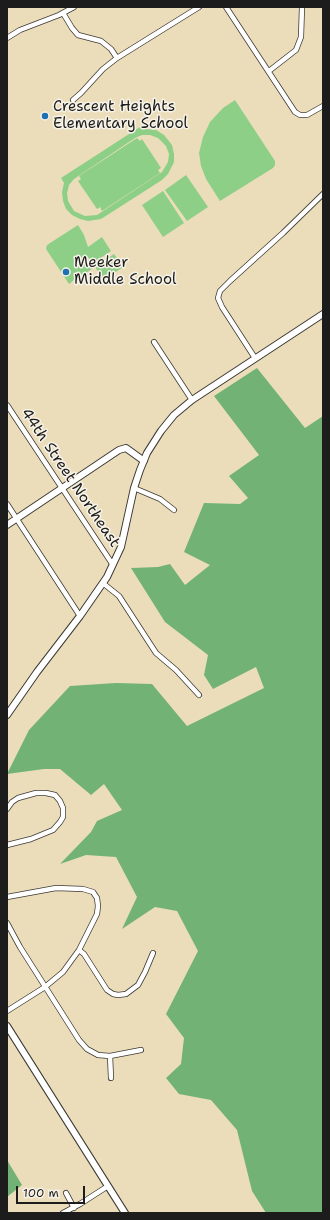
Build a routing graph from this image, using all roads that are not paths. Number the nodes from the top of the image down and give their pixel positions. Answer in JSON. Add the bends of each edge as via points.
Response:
{"nodes":[{"id":1,"x":74,"y":7,"type":"edge"},
{"id":2,"x":199,"y":7,"type":"edge"},
{"id":3,"x":226,"y":7,"type":"edge"},
{"id":4,"x":302,"y":7,"type":"edge"},
{"id":5,"x":63,"y":13,"type":"junction"},
{"id":6,"x":7,"y":38,"type":"edge"},
{"id":7,"x":117,"y":58,"type":"junction"},
{"id":8,"x":269,"y":71,"type":"junction"},
{"id":9,"x":73,"y":100,"type":"dead end"},
{"id":10,"x":323,"y":106,"type":"edge"},
{"id":11,"x":323,"y":194,"type":"edge"},
{"id":12,"x":323,"y":314,"type":"edge"},
{"id":13,"x":154,"y":342,"type":"dead end"},
{"id":14,"x":255,"y":358,"type":"junction"},
{"id":15,"x":192,"y":400,"type":"junction"},
{"id":16,"x":7,"y":405,"type":"edge"},
{"id":17,"x":144,"y":461,"type":"junction"},
{"id":18,"x":62,"y":488,"type":"junction"},
{"id":19,"x":134,"y":488,"type":"junction"},
{"id":20,"x":7,"y":504,"type":"edge"},
{"id":21,"x":174,"y":510,"type":"dead end"},
{"id":22,"x":16,"y":518,"type":"junction"},
{"id":23,"x":7,"y":525,"type":"edge"},
{"id":24,"x":113,"y":565,"type":"junction"},
{"id":25,"x":104,"y":584,"type":"junction"},
{"id":26,"x":80,"y":616,"type":"junction"},
{"id":27,"x":199,"y":694,"type":"dead end"},
{"id":28,"x":7,"y":715,"type":"edge"},
{"id":29,"x":7,"y":810,"type":"edge"},
{"id":30,"x":7,"y":845,"type":"edge"},
{"id":31,"x":7,"y":897,"type":"edge"},
{"id":32,"x":7,"y":923,"type":"edge"},
{"id":33,"x":79,"y":950,"type":"junction"},
{"id":34,"x":153,"y":953,"type":"dead end"},
{"id":35,"x":45,"y":987,"type":"junction"},
{"id":36,"x":7,"y":1011,"type":"edge"},
{"id":37,"x":7,"y":1026,"type":"edge"},
{"id":38,"x":141,"y":1050,"type":"dead end"},
{"id":39,"x":110,"y":1056,"type":"junction"},
{"id":40,"x":111,"y":1078,"type":"dead end"},
{"id":41,"x":108,"y":1186,"type":"junction"},
{"id":42,"x":66,"y":1193,"type":"dead end"},
{"id":43,"x":74,"y":1208,"type":"junction"},
{"id":44,"x":63,"y":1213,"type":"edge"},
{"id":45,"x":125,"y":1213,"type":"edge"}],
"edges":[{"from":1,"to":5,"type":"street"},
{"from":2,"to":7,"type":"street"},
{"from":3,"to":8,"type":"street"},
{"from":4,"to":8,"type":"street","via":[[300,37],[296,50]]},
{"from":5,"to":6,"type":"street","via":[[24,28]]},
{"from":5,"to":7,"type":"street","via":[[78,35],[101,41]]},
{"from":7,"to":9,"type":"street"},
{"from":8,"to":10,"type":"street","via":[[293,108],[300,114],[309,114]]},
{"from":11,"to":14,"type":"street","via":[[219,294],[222,307]]},
{"from":12,"to":14,"type":"street"},
{"from":13,"to":15,"type":"street"},
{"from":14,"to":15,"type":"street"},
{"from":15,"to":17,"type":"street","via":[[174,415],[161,431]]},
{"from":16,"to":18,"type":"street","name":"44th Street Northeast"},
{"from":17,"to":18,"type":"street","via":[[126,448]]},
{"from":17,"to":19,"type":"street"},
{"from":18,"to":22,"type":"street"},
{"from":18,"to":24,"type":"street","name":"44th Street Northeast"},
{"from":19,"to":21,"type":"street","via":[[160,499]]},
{"from":19,"to":24,"type":"street","via":[[122,540]]},
{"from":20,"to":22,"type":"street"},
{"from":22,"to":23,"type":"street"},
{"from":22,"to":26,"type":"street"},
{"from":24,"to":25,"type":"street"},
{"from":25,"to":26,"type":"street"},
{"from":25,"to":27,"type":"street","via":[[119,596],[156,653]]},
{"from":26,"to":28,"type":"street"},
{"from":29,"to":30,"type":"street","via":[[18,798],[46,793],[55,795],[63,808],[60,822],[53,830],[31,840]]},
{"from":31,"to":33,"type":"street","via":[[56,888],[90,891],[97,898],[98,911]]},
{"from":32,"to":35,"type":"street"},
{"from":33,"to":34,"type":"street","via":[[107,990],[118,995],[126,994],[138,985]]},
{"from":33,"to":35,"type":"street","via":[[63,972]]},
{"from":35,"to":36,"type":"street"},
{"from":35,"to":39,"type":"street","via":[[86,1049]]},
{"from":37,"to":41,"type":"street"},
{"from":38,"to":39,"type":"street"},
{"from":39,"to":40,"type":"street"},
{"from":41,"to":43,"type":"street"},
{"from":41,"to":45,"type":"street"},
{"from":42,"to":43,"type":"street"},
{"from":43,"to":44,"type":"street"}]}
